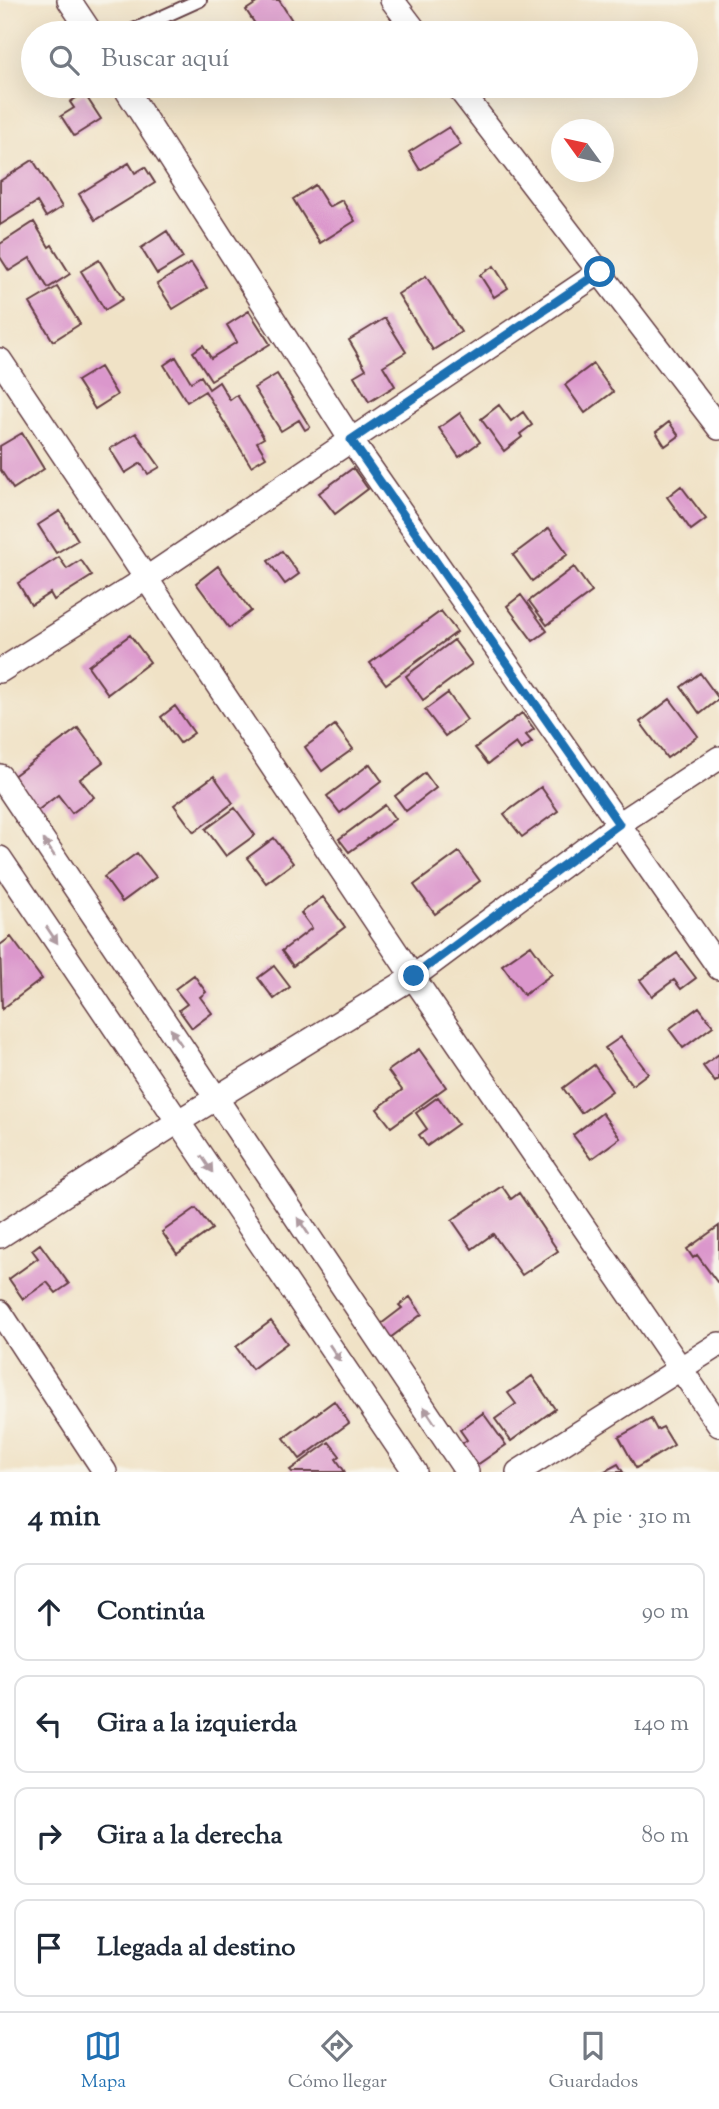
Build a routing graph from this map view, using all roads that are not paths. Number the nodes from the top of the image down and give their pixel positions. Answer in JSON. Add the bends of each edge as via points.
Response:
{"nodes":[{"id":1,"x":69,"y":0,"type":"edge"},
{"id":2,"x":200,"y":0,"type":"edge"},
{"id":3,"x":392,"y":0,"type":"edge"},
{"id":4,"x":83,"y":21,"type":"edge"},
{"id":5,"x":154,"y":21,"type":"edge"},
{"id":6,"x":408,"y":21,"type":"edge"},
{"id":7,"x":132,"y":98,"type":"edge"},
{"id":8,"x":466,"y":98,"type":"edge"},
{"id":9,"x":600,"y":272,"type":"junction"},
{"id":10,"x":0,"y":360,"type":"edge"},
{"id":11,"x":719,"y":428,"type":"edge"},
{"id":12,"x":351,"y":440,"type":"junction"},
{"id":13,"x":147,"y":578,"type":"junction"},
{"id":14,"x":0,"y":671,"type":"edge"},
{"id":15,"x":719,"y":758,"type":"edge"},
{"id":16,"x":0,"y":776,"type":"edge"},
{"id":17,"x":619,"y":824,"type":"junction"},
{"id":18,"x":0,"y":858,"type":"edge"},
{"id":19,"x":719,"y":968,"type":"edge"},
{"id":20,"x":414,"y":976,"type":"junction"},
{"id":21,"x":217,"y":1098,"type":"junction"},
{"id":22,"x":178,"y":1121,"type":"junction"},
{"id":23,"x":0,"y":1236,"type":"edge"},
{"id":24,"x":0,"y":1312,"type":"edge"},
{"id":25,"x":719,"y":1344,"type":"edge"},
{"id":26,"x":682,"y":1368,"type":"junction"},
{"id":27,"x":719,"y":1425,"type":"edge"},
{"id":28,"x":105,"y":1472,"type":"edge"},
{"id":29,"x":415,"y":1472,"type":"edge"},
{"id":30,"x":467,"y":1472,"type":"edge"},
{"id":31,"x":518,"y":1472,"type":"edge"}],
"edges":[{"from":1,"to":4,"type":"street"},
{"from":2,"to":5,"type":"lane"},
{"from":3,"to":6,"type":"street"},
{"from":7,"to":12,"type":"street"},
{"from":8,"to":9,"type":"street"},
{"from":9,"to":11,"type":"street"},
{"from":9,"to":12,"type":"street"},
{"from":10,"to":13,"type":"street"},
{"from":12,"to":13,"type":"street"},
{"from":12,"to":17,"type":"street"},
{"from":13,"to":14,"type":"street"},
{"from":13,"to":20,"type":"street"},
{"from":15,"to":17,"type":"street"},
{"from":21,"to":16,"type":"street","one_way":true},
{"from":17,"to":19,"type":"street"},
{"from":17,"to":20,"type":"street"},
{"from":18,"to":22,"type":"street","one_way":true},
{"from":20,"to":21,"type":"street"},
{"from":20,"to":26,"type":"street"},
{"from":21,"to":22,"type":"street"},
{"from":30,"to":21,"type":"street","one_way":true},
{"from":22,"to":23,"type":"street"},
{"from":22,"to":29,"type":"street","one_way":true},
{"from":24,"to":28,"type":"street"},
{"from":25,"to":26,"type":"street"},
{"from":26,"to":27,"type":"street"},
{"from":26,"to":31,"type":"street"}]}
